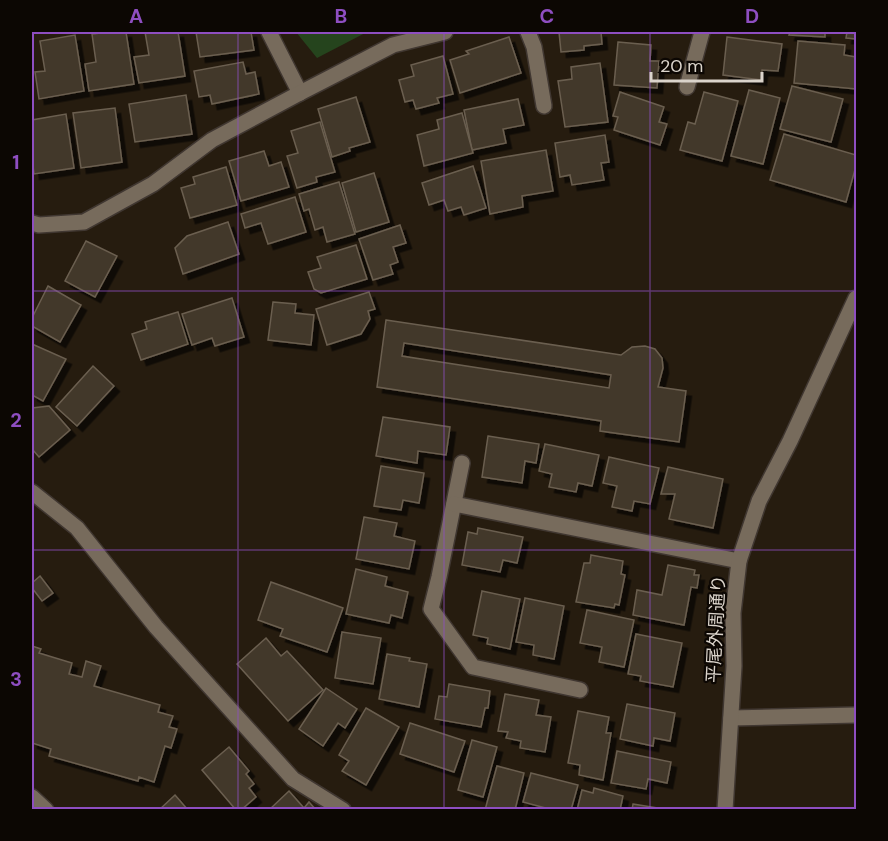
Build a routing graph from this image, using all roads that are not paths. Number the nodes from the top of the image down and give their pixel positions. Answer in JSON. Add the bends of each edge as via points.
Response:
{"nodes":[{"id":1,"x":269,"y":32,"type":"edge"},
{"id":2,"x":445,"y":32,"type":"edge"},
{"id":3,"x":528,"y":32,"type":"edge"},
{"id":4,"x":702,"y":32,"type":"edge"},
{"id":5,"x":687,"y":87,"type":"dead end"},
{"id":6,"x":300,"y":93,"type":"junction"},
{"id":7,"x":544,"y":106,"type":"dead end"},
{"id":8,"x":32,"y":223,"type":"edge"},
{"id":9,"x":856,"y":298,"type":"edge"},
{"id":10,"x":462,"y":463,"type":"dead end"},
{"id":11,"x":32,"y":492,"type":"edge"},
{"id":12,"x":454,"y":504,"type":"junction"},
{"id":13,"x":739,"y":561,"type":"junction"},
{"id":14,"x":580,"y":690,"type":"dead end"},
{"id":15,"x":856,"y":715,"type":"edge"},
{"id":16,"x":731,"y":718,"type":"junction"},
{"id":17,"x":32,"y":797,"type":"edge"},
{"id":18,"x":46,"y":810,"type":"edge"},
{"id":19,"x":343,"y":810,"type":"edge"},
{"id":20,"x":724,"y":810,"type":"edge"}],
"edges":[{"from":1,"to":6,"type":"street"},
{"from":2,"to":6,"type":"street","via":[[393,45]]},
{"from":3,"to":7,"type":"street"},
{"from":4,"to":5,"type":"street"},
{"from":6,"to":8,"type":"street","via":[[212,140],[153,184],[84,222]]},
{"from":9,"to":13,"type":"street","name":"平尾外周通り","via":[[759,501]]},
{"from":10,"to":12,"type":"street"},
{"from":11,"to":19,"type":"street","via":[[77,528],[156,627],[292,779]]},
{"from":12,"to":13,"type":"street"},
{"from":12,"to":14,"type":"street","via":[[431,609],[473,667]]},
{"from":13,"to":16,"type":"street","name":"平尾外周通り","via":[[733,613]]},
{"from":15,"to":16,"type":"street"},
{"from":16,"to":20,"type":"street","name":"平尾外周通り"},
{"from":17,"to":18,"type":"street"}]}
